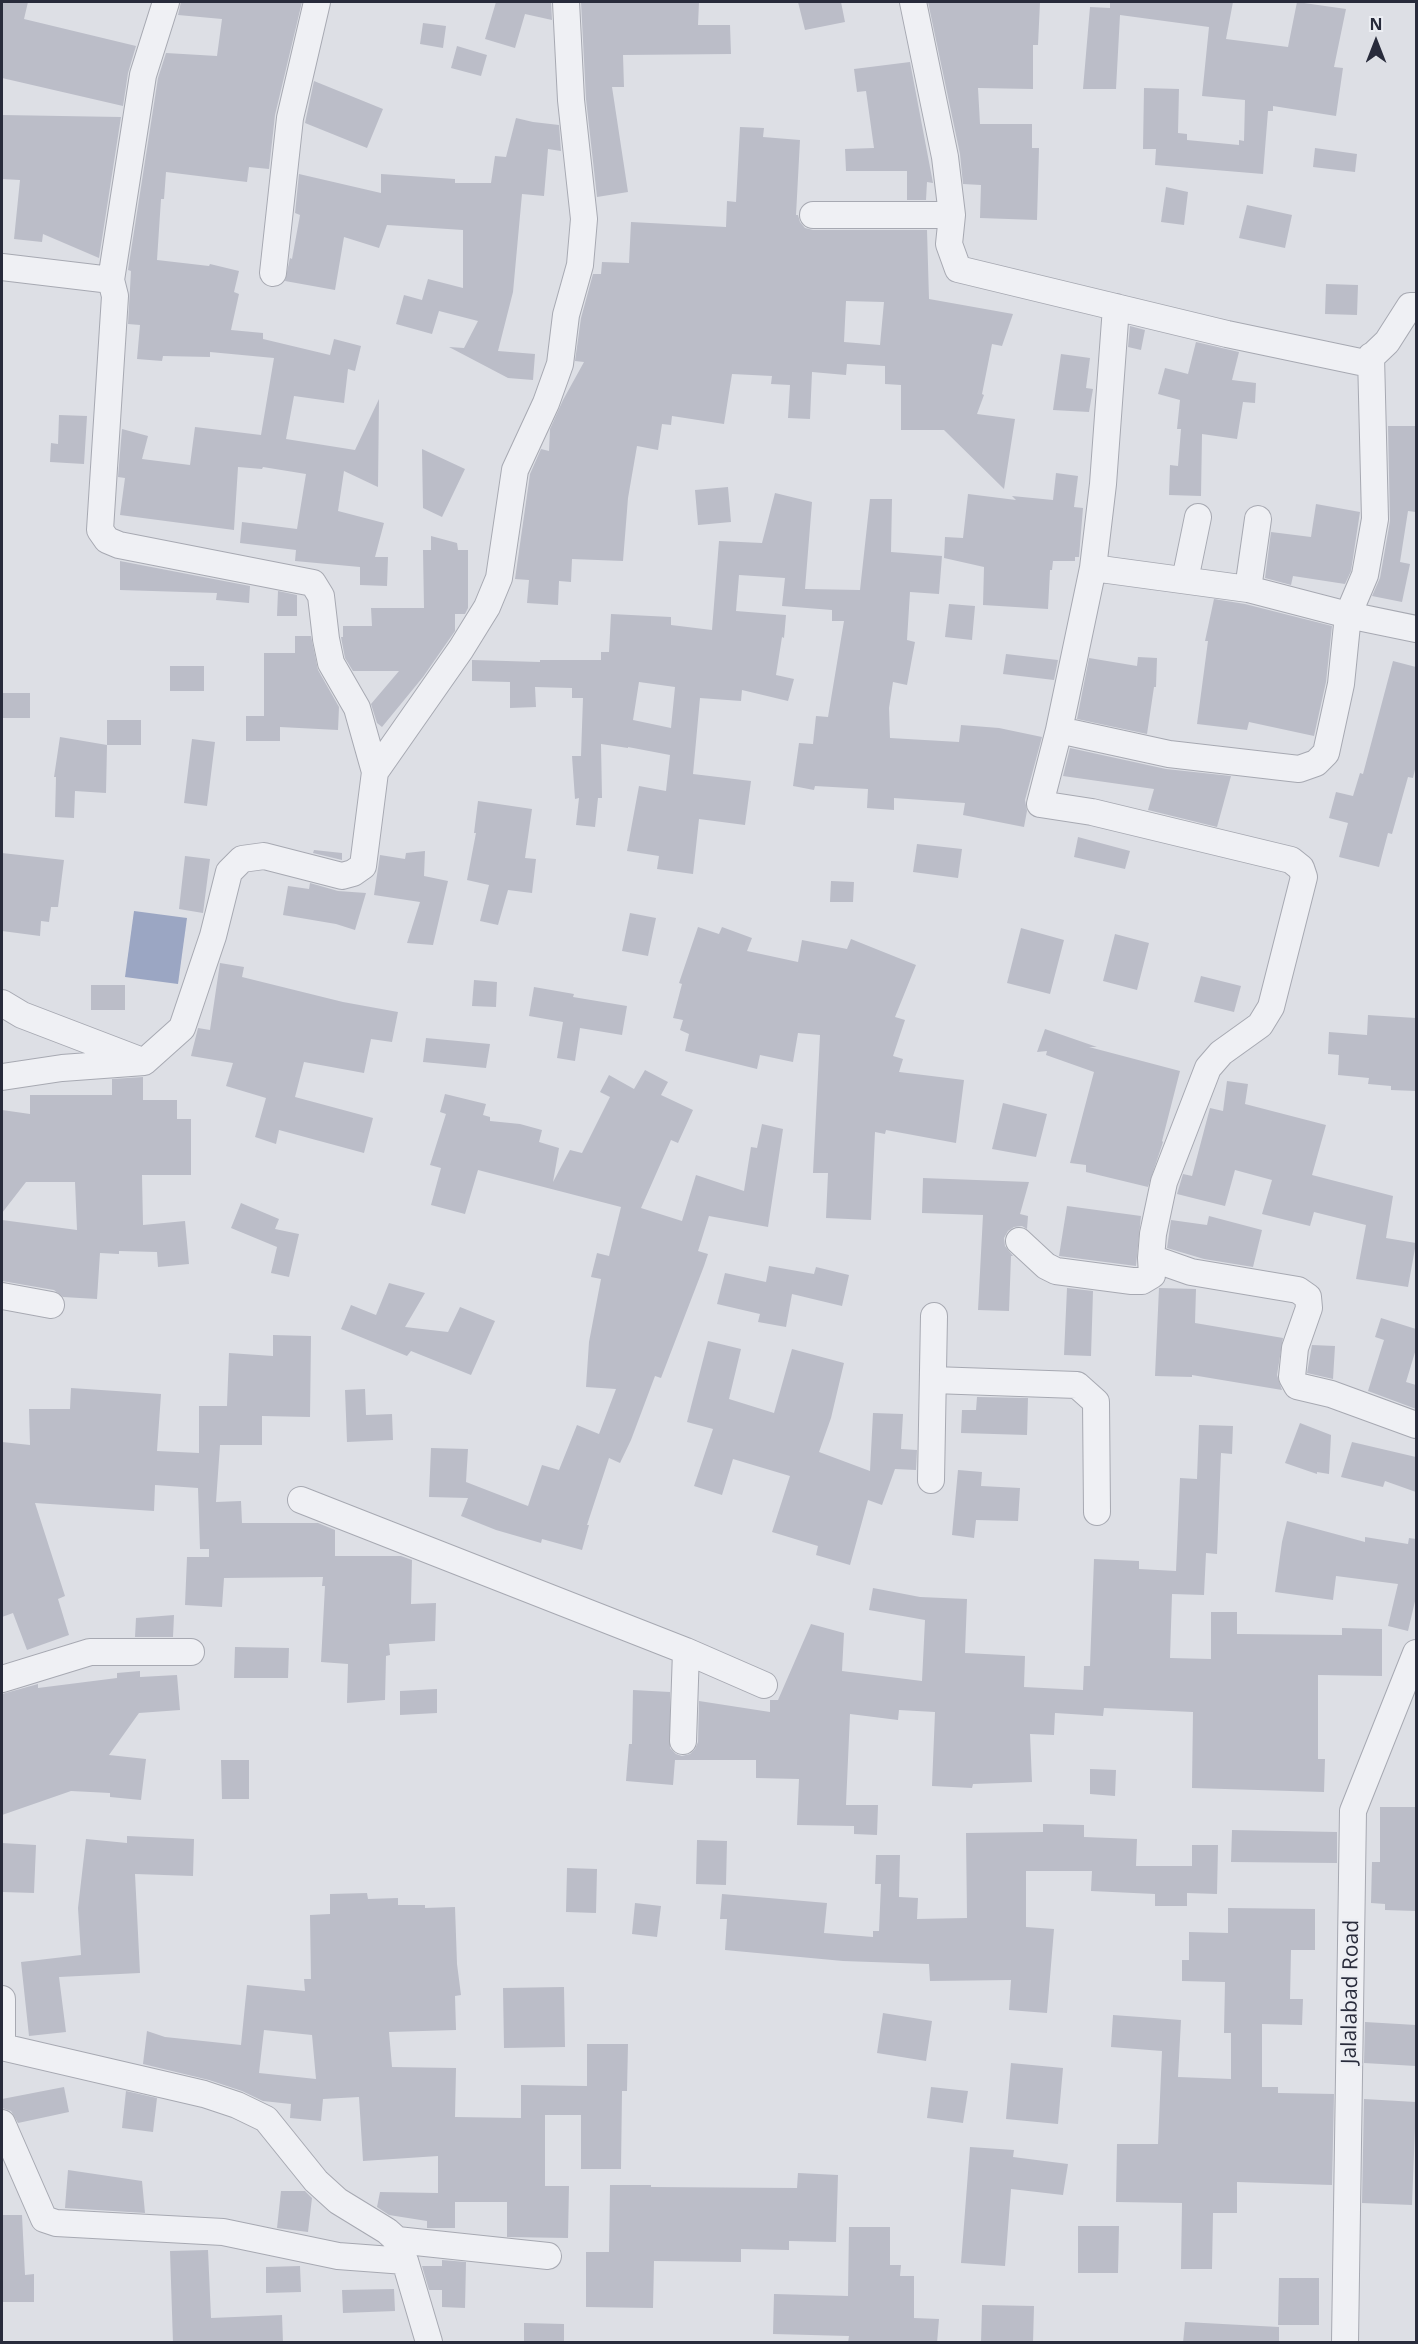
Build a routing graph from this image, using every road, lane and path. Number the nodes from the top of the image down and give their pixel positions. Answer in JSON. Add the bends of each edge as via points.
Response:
{"nodes":[{"id":1,"x":166,"y":2,"type":"edge"},
{"id":2,"x":317,"y":2,"type":"edge"},
{"id":3,"x":566,"y":2,"type":"edge"},
{"id":4,"x":913,"y":2,"type":"edge"},
{"id":5,"x":813,"y":215,"type":"dead end"},
{"id":6,"x":952,"y":215,"type":"junction"},
{"id":7,"x":2,"y":267,"type":"edge"},
{"id":8,"x":273,"y":273,"type":"dead end"},
{"id":9,"x":111,"y":280,"type":"junction"},
{"id":10,"x":1414,"y":301,"type":"edge"},
{"id":11,"x":1116,"y":307,"type":"junction"},
{"id":12,"x":1371,"y":356,"type":"junction"},
{"id":13,"x":1198,"y":517,"type":"dead end"},
{"id":14,"x":1258,"y":519,"type":"dead end"},
{"id":15,"x":1093,"y":568,"type":"junction"},
{"id":16,"x":1185,"y":580,"type":"junction"},
{"id":17,"x":1248,"y":590,"type":"junction"},
{"id":18,"x":1348,"y":615,"type":"junction"},
{"id":19,"x":1416,"y":629,"type":"edge"},
{"id":20,"x":1059,"y":730,"type":"junction"},
{"id":21,"x":375,"y":772,"type":"junction"},
{"id":22,"x":2,"y":1003,"type":"edge"},
{"id":23,"x":144,"y":1062,"type":"junction"},
{"id":24,"x":2,"y":1077,"type":"edge"},
{"id":25,"x":1019,"y":1241,"type":"dead end"},
{"id":26,"x":1151,"y":1258,"type":"junction"},
{"id":27,"x":2,"y":1296,"type":"edge"},
{"id":28,"x":51,"y":1305,"type":"dead end"},
{"id":29,"x":934,"y":1316,"type":"dead end"},
{"id":30,"x":933,"y":1380,"type":"junction"},
{"id":31,"x":1416,"y":1425,"type":"edge"},
{"id":32,"x":931,"y":1480,"type":"dead end"},
{"id":33,"x":301,"y":1500,"type":"dead end"},
{"id":34,"x":1097,"y":1512,"type":"dead end"},
{"id":35,"x":686,"y":1651,"type":"junction"},
{"id":36,"x":191,"y":1652,"type":"dead end"},
{"id":37,"x":1416,"y":1653,"type":"edge"},
{"id":38,"x":2,"y":1679,"type":"edge"},
{"id":39,"x":764,"y":1685,"type":"dead end"},
{"id":40,"x":684,"y":1741,"type":"dead end"},
{"id":41,"x":2,"y":1998,"type":"edge"},
{"id":42,"x":2,"y":2047,"type":"edge"},
{"id":43,"x":2,"y":2122,"type":"edge"},
{"id":44,"x":401,"y":2251,"type":"junction"},
{"id":45,"x":548,"y":2256,"type":"dead end"},
{"id":46,"x":429,"y":2343,"type":"edge"},
{"id":47,"x":1345,"y":2343,"type":"edge"}],
"edges":[{"from":1,"to":9,"type":"street","via":[[143,75]]},
{"from":2,"to":8,"type":"street","via":[[290,118]]},
{"from":3,"to":21,"type":"street","via":[[571,100],[584,219],[580,265],[566,315],[560,364],[514,470],[499,578],[487,607]]},
{"from":4,"to":6,"type":"street","via":[[945,157]]},
{"from":5,"to":6,"type":"street"},
{"from":6,"to":11,"type":"street","via":[[949,244],[958,269]]},
{"from":7,"to":9,"type":"street"},
{"from":9,"to":21,"type":"street","via":[[115,296],[100,530],[107,540],[119,545],[313,583],[321,596],[331,663],[357,708]]},
{"from":10,"to":12,"type":"street","via":[[1387,342]]},
{"from":11,"to":12,"type":"street","via":[[1365,363]]},
{"from":11,"to":15,"type":"street"},
{"from":12,"to":18,"type":"street","via":[[1374,519],[1365,575]]},
{"from":13,"to":16,"type":"street"},
{"from":14,"to":17,"type":"street"},
{"from":15,"to":16,"type":"street"},
{"from":15,"to":20,"type":"street"},
{"from":16,"to":17,"type":"street"},
{"from":17,"to":18,"type":"street"},
{"from":18,"to":19,"type":"street"},
{"from":18,"to":20,"type":"street","via":[[1341,684],[1326,753],[1316,763],[1299,769],[1169,754]]},
{"from":20,"to":26,"type":"street","via":[[1040,804],[1092,812],[1291,860],[1304,876],[1271,1007],[1260,1025],[1221,1053],[1208,1068],[1164,1182]]},
{"from":21,"to":23,"type":"street","via":[[363,866],[353,873],[342,876],[264,856],[242,859],[229,872],[213,936],[182,1028]]},
{"from":22,"to":23,"type":"street","via":[[22,1015]]},
{"from":23,"to":24,"type":"street"},
{"from":25,"to":26,"type":"street","via":[[1056,1271],[1132,1281],[1152,1275]]},
{"from":26,"to":31,"type":"street","via":[[1191,1272],[1298,1290],[1308,1297],[1309,1308],[1294,1348],[1292,1377],[1297,1386]]},
{"from":27,"to":28,"type":"street"},
{"from":29,"to":30,"type":"street"},
{"from":30,"to":32,"type":"street"},
{"from":30,"to":34,"type":"street","via":[[1077,1385],[1096,1402]]},
{"from":33,"to":35,"type":"street"},
{"from":35,"to":39,"type":"street"},
{"from":35,"to":40,"type":"street"},
{"from":36,"to":38,"type":"street","via":[[90,1652]]},
{"from":37,"to":47,"type":"street","name":"Jalalabad Road","via":[[1353,1811]]},
{"from":41,"to":42,"type":"street"},
{"from":42,"to":44,"type":"street","via":[[204,2094],[266,2119],[316,2181],[338,2201],[387,2231]]},
{"from":43,"to":44,"type":"street","via":[[44,2219],[56,2223],[223,2232],[338,2256]]},
{"from":44,"to":45,"type":"street"},
{"from":44,"to":46,"type":"street"}]}
